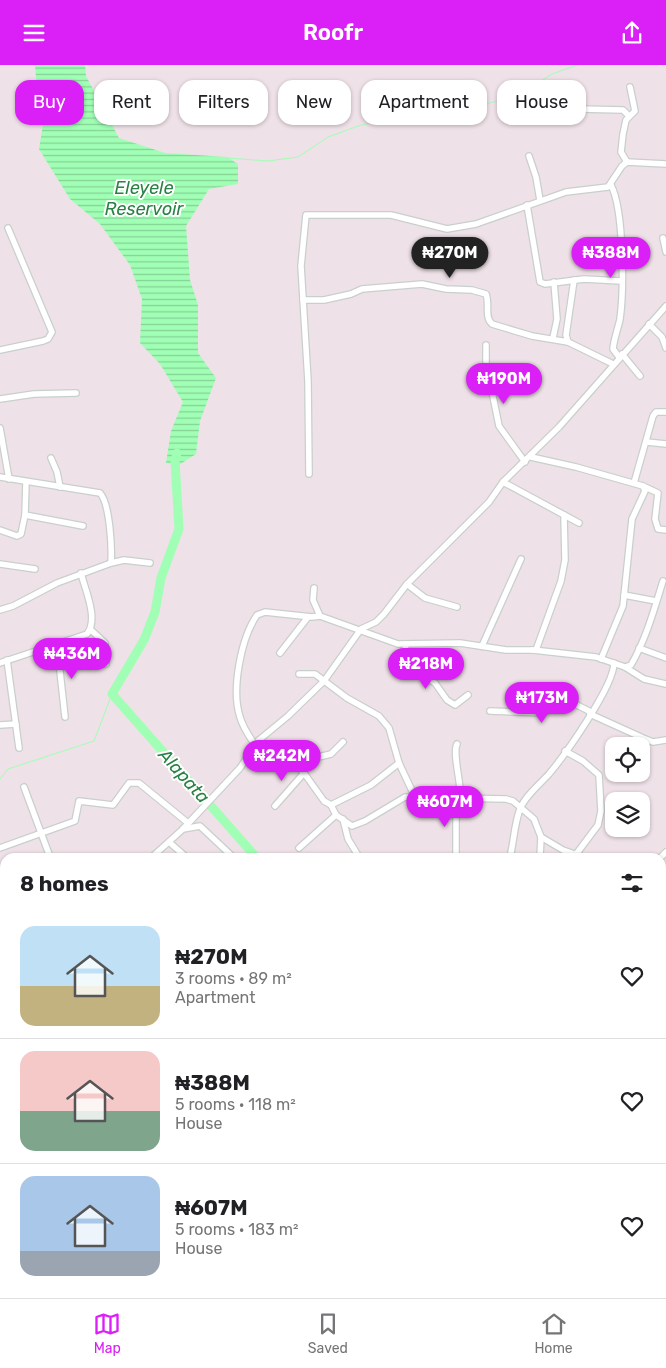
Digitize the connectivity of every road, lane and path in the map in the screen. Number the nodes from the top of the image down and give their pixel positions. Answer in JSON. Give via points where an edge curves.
{"nodes":[{"id":1,"x":630,"y":87,"type":"dead end"},
{"id":2,"x":586,"y":109,"type":"edge"},
{"id":3,"x":628,"y":115,"type":"junction"},
{"id":4,"x":529,"y":156,"type":"dead end"},
{"id":5,"x":627,"y":162,"type":"junction"},
{"id":6,"x":666,"y":164,"type":"edge"},
{"id":7,"x":610,"y":185,"type":"junction"},
{"id":8,"x":540,"y":200,"type":"junction"},
{"id":9,"x":527,"y":205,"type":"junction"},
{"id":10,"x":8,"y":228,"type":"dead end"},
{"id":11,"x":663,"y":238,"type":"dead end"},
{"id":12,"x":666,"y":252,"type":"edge"},
{"id":13,"x":574,"y":280,"type":"junction"},
{"id":14,"x":621,"y":281,"type":"junction"},
{"id":15,"x":554,"y":282,"type":"junction"},
{"id":16,"x":304,"y":300,"type":"junction"},
{"id":17,"x":666,"y":306,"type":"edge"},
{"id":18,"x":649,"y":324,"type":"junction"},
{"id":19,"x":553,"y":338,"type":"junction"},
{"id":20,"x":568,"y":342,"type":"junction"},
{"id":21,"x":486,"y":345,"type":"dead end"},
{"id":22,"x":666,"y":347,"type":"edge"},
{"id":23,"x":0,"y":349,"type":"edge"},
{"id":24,"x":620,"y":355,"type":"junction"},
{"id":25,"x":613,"y":363,"type":"junction"},
{"id":26,"x":640,"y":376,"type":"dead end"},
{"id":27,"x":76,"y":393,"type":"dead end"},
{"id":28,"x":0,"y":399,"type":"edge"},
{"id":29,"x":666,"y":413,"type":"edge"},
{"id":30,"x":0,"y":428,"type":"edge"},
{"id":31,"x":647,"y":442,"type":"junction"},
{"id":32,"x":666,"y":444,"type":"edge"},
{"id":33,"x":51,"y":458,"type":"dead end"},
{"id":34,"x":528,"y":460,"type":"junction"},
{"id":35,"x":309,"y":474,"type":"dead end"},
{"id":36,"x":0,"y":477,"type":"edge"},
{"id":37,"x":9,"y":479,"type":"junction"},
{"id":38,"x":503,"y":481,"type":"junction"},
{"id":39,"x":26,"y":482,"type":"junction"},
{"id":40,"x":634,"y":483,"type":"junction"},
{"id":41,"x":643,"y":486,"type":"junction"},
{"id":42,"x":60,"y":487,"type":"junction"},
{"id":43,"x":26,"y":515,"type":"junction"},
{"id":44,"x":564,"y":515,"type":"junction"},
{"id":45,"x":579,"y":523,"type":"dead end"},
{"id":46,"x":83,"y":526,"type":"dead end"},
{"id":47,"x":0,"y":530,"type":"edge"},
{"id":48,"x":666,"y":531,"type":"edge"},
{"id":49,"x":521,"y":559,"type":"dead end"},
{"id":50,"x":110,"y":563,"type":"junction"},
{"id":51,"x":150,"y":563,"type":"dead end"},
{"id":52,"x":0,"y":564,"type":"edge"},
{"id":53,"x":34,"y":569,"type":"dead end"},
{"id":54,"x":81,"y":573,"type":"junction"},
{"id":55,"x":663,"y":581,"type":"dead end"},
{"id":56,"x":408,"y":584,"type":"junction"},
{"id":57,"x":314,"y":588,"type":"dead end"},
{"id":58,"x":624,"y":595,"type":"junction"},
{"id":59,"x":656,"y":601,"type":"junction"},
{"id":60,"x":457,"y":607,"type":"dead end"},
{"id":61,"x":0,"y":610,"type":"edge"},
{"id":62,"x":320,"y":616,"type":"junction"},
{"id":63,"x":308,"y":617,"type":"junction"},
{"id":64,"x":361,"y":629,"type":"junction"},
{"id":65,"x":91,"y":630,"type":"junction"},
{"id":66,"x":406,"y":643,"type":"junction"},
{"id":67,"x":57,"y":644,"type":"junction"},
{"id":68,"x":482,"y":646,"type":"junction"},
{"id":69,"x":639,"y":648,"type":"junction"},
{"id":70,"x":526,"y":649,"type":"junction"},
{"id":71,"x":280,"y":653,"type":"dead end"},
{"id":72,"x":666,"y":658,"type":"edge"},
{"id":73,"x":601,"y":659,"type":"junction"},
{"id":74,"x":7,"y":660,"type":"junction"},
{"id":75,"x":0,"y":663,"type":"edge"},
{"id":76,"x":614,"y":663,"type":"junction"},
{"id":77,"x":106,"y":664,"type":"dead end"},
{"id":78,"x":625,"y":667,"type":"junction"},
{"id":79,"x":299,"y":674,"type":"dead end"},
{"id":80,"x":324,"y":681,"type":"junction"},
{"id":81,"x":666,"y":684,"type":"edge"},
{"id":82,"x":468,"y":695,"type":"dead end"},
{"id":83,"x":490,"y":711,"type":"dead end"},
{"id":84,"x":590,"y":713,"type":"junction"},
{"id":85,"x":65,"y":717,"type":"dead end"},
{"id":86,"x":16,"y":724,"type":"junction"},
{"id":87,"x":0,"y":725,"type":"edge"},
{"id":88,"x":666,"y":739,"type":"edge"},
{"id":89,"x":259,"y":741,"type":"junction"},
{"id":90,"x":658,"y":741,"type":"junction"},
{"id":91,"x":343,"y":742,"type":"dead end"},
{"id":92,"x":457,"y":744,"type":"dead end"},
{"id":93,"x":666,"y":746,"type":"edge"},
{"id":94,"x":19,"y":748,"type":"dead end"},
{"id":95,"x":565,"y":751,"type":"junction"},
{"id":96,"x":294,"y":763,"type":"junction"},
{"id":97,"x":398,"y":763,"type":"junction"},
{"id":98,"x":304,"y":773,"type":"junction"},
{"id":99,"x":24,"y":787,"type":"dead end"},
{"id":100,"x":414,"y":795,"type":"junction"},
{"id":101,"x":458,"y":798,"type":"junction"},
{"id":102,"x":331,"y":805,"type":"junction"},
{"id":103,"x":275,"y":806,"type":"dead end"},
{"id":104,"x":521,"y":806,"type":"junction"},
{"id":105,"x":336,"y":815,"type":"junction"},
{"id":106,"x":343,"y":819,"type":"junction"},
{"id":107,"x":188,"y":823,"type":"junction"},
{"id":108,"x":183,"y":829,"type":"junction"},
{"id":109,"x":42,"y":833,"type":"junction"},
{"id":110,"x":541,"y":837,"type":"junction"},
{"id":111,"x":170,"y":842,"type":"junction"},
{"id":112,"x":0,"y":848,"type":"edge"},
{"id":113,"x":299,"y":848,"type":"dead end"},
{"id":114,"x":49,"y":853,"type":"edge"},
{"id":115,"x":157,"y":853,"type":"edge"},
{"id":116,"x":182,"y":853,"type":"edge"},
{"id":117,"x":229,"y":853,"type":"edge"},
{"id":118,"x":357,"y":853,"type":"edge"},
{"id":119,"x":456,"y":853,"type":"edge"},
{"id":120,"x":510,"y":853,"type":"edge"},
{"id":121,"x":540,"y":853,"type":"edge"},
{"id":122,"x":570,"y":853,"type":"edge"},
{"id":123,"x":577,"y":853,"type":"edge"}],
"edges":[{"from":1,"to":3,"type":"street","via":[[635,111]]},
{"from":2,"to":3,"type":"street","via":[[623,111]]},
{"from":3,"to":5,"type":"street","via":[[621,148]]},
{"from":4,"to":8,"type":"street"},
{"from":5,"to":6,"type":"street"},
{"from":5,"to":7,"type":"street"},
{"from":7,"to":8,"type":"street","via":[[574,190]]},
{"from":7,"to":14,"type":"street","via":[[616,198]]},
{"from":8,"to":9,"type":"street"},
{"from":9,"to":15,"type":"street","via":[[538,280]]},
{"from":9,"to":16,"type":"street","via":[[476,224],[447,229],[392,215],[306,215],[301,266]]},
{"from":10,"to":23,"type":"street","via":[[52,331],[43,341]]},
{"from":11,"to":12,"type":"street"},
{"from":13,"to":14,"type":"street"},
{"from":13,"to":15,"type":"street"},
{"from":13,"to":20,"type":"street","via":[[566,335]]},
{"from":14,"to":24,"type":"street","via":[[620,318],[613,349]]},
{"from":15,"to":19,"type":"street","via":[[557,319]]},
{"from":16,"to":19,"type":"street","via":[[331,299],[362,289],[422,284],[472,290],[486,294],[487,313],[492,324],[532,336]]},
{"from":16,"to":35,"type":"street"},
{"from":17,"to":18,"type":"street"},
{"from":18,"to":22,"type":"street","via":[[662,337]]},
{"from":18,"to":24,"type":"street"},
{"from":19,"to":20,"type":"street"},
{"from":20,"to":25,"type":"street"},
{"from":21,"to":34,"type":"street","via":[[498,426]]},
{"from":24,"to":25,"type":"street"},
{"from":24,"to":26,"type":"street"},
{"from":25,"to":34,"type":"street"},
{"from":27,"to":28,"type":"street"},
{"from":29,"to":31,"type":"street","via":[[653,416]]},
{"from":30,"to":37,"type":"street"},
{"from":31,"to":32,"type":"street"},
{"from":31,"to":40,"type":"street"},
{"from":33,"to":42,"type":"street","via":[[58,472]]},
{"from":34,"to":38,"type":"street"},
{"from":34,"to":40,"type":"street"},
{"from":36,"to":37,"type":"street"},
{"from":37,"to":39,"type":"street"},
{"from":38,"to":44,"type":"street"},
{"from":38,"to":56,"type":"street","via":[[488,502]]},
{"from":39,"to":42,"type":"street"},
{"from":39,"to":43,"type":"street"},
{"from":40,"to":41,"type":"street"},
{"from":41,"to":48,"type":"street","via":[[658,493],[656,524],[658,529]]},
{"from":41,"to":58,"type":"street","via":[[630,526]]},
{"from":42,"to":50,"type":"street","via":[[102,495],[111,542]]},
{"from":43,"to":46,"type":"street"},
{"from":43,"to":47,"type":"street","via":[[20,535]]},
{"from":44,"to":45,"type":"street"},
{"from":44,"to":70,"type":"street","via":[[565,560],[559,590],[536,649]]},
{"from":49,"to":68,"type":"street"},
{"from":50,"to":51,"type":"street","via":[[124,560]]},
{"from":50,"to":54,"type":"street"},
{"from":52,"to":53,"type":"street"},
{"from":54,"to":61,"type":"street","via":[[13,607]]},
{"from":54,"to":65,"type":"street","via":[[91,614]]},
{"from":55,"to":59,"type":"street"},
{"from":56,"to":60,"type":"street","via":[[425,598]]},
{"from":56,"to":64,"type":"street","via":[[376,622]]},
{"from":57,"to":62,"type":"street","via":[[313,600]]},
{"from":58,"to":59,"type":"street"},
{"from":58,"to":73,"type":"street","via":[[624,606]]},
{"from":59,"to":69,"type":"street"},
{"from":62,"to":63,"type":"street"},
{"from":62,"to":64,"type":"street"},
{"from":63,"to":71,"type":"street"},
{"from":63,"to":89,"type":"street","via":[[261,613],[246,637],[237,703],[248,735],[255,745]]},
{"from":64,"to":66,"type":"street","via":[[386,641]]},
{"from":64,"to":80,"type":"street"},
{"from":65,"to":67,"type":"street","via":[[81,637]]},
{"from":65,"to":77,"type":"street","via":[[105,643]]},
{"from":66,"to":68,"type":"street"},
{"from":66,"to":82,"type":"street","via":[[404,657],[407,666],[435,683],[447,700],[455,705]]},
{"from":67,"to":74,"type":"street"},
{"from":67,"to":85,"type":"street"},
{"from":68,"to":70,"type":"street"},
{"from":69,"to":72,"type":"street"},
{"from":69,"to":78,"type":"street","via":[[631,665]]},
{"from":70,"to":73,"type":"street"},
{"from":73,"to":76,"type":"street"},
{"from":74,"to":75,"type":"street"},
{"from":74,"to":86,"type":"street"},
{"from":76,"to":78,"type":"street"},
{"from":76,"to":84,"type":"street","via":[[614,671]]},
{"from":78,"to":81,"type":"street","via":[[644,679]]},
{"from":79,"to":80,"type":"street","via":[[315,674]]},
{"from":80,"to":89,"type":"street"},
{"from":80,"to":97,"type":"street","via":[[379,715],[389,728]]},
{"from":83,"to":84,"type":"street","via":[[543,713],[557,698],[568,700]]},
{"from":84,"to":90,"type":"street","via":[[643,738]]},
{"from":84,"to":95,"type":"street"},
{"from":86,"to":87,"type":"street"},
{"from":86,"to":94,"type":"street"},
{"from":88,"to":90,"type":"street"},
{"from":89,"to":96,"type":"street"},
{"from":89,"to":107,"type":"street","via":[[240,767]]},
{"from":90,"to":93,"type":"street"},
{"from":91,"to":96,"type":"street","via":[[330,754]]},
{"from":92,"to":101,"type":"street","via":[[454,751],[459,769]]},
{"from":95,"to":104,"type":"street"},
{"from":95,"to":123,"type":"street","via":[[599,775],[601,811],[598,825]]},
{"from":96,"to":98,"type":"street"},
{"from":97,"to":100,"type":"street"},
{"from":97,"to":102,"type":"street","via":[[371,785]]},
{"from":98,"to":102,"type":"street","via":[[324,801]]},
{"from":98,"to":103,"type":"street"},
{"from":99,"to":109,"type":"street"},
{"from":100,"to":101,"type":"street"},
{"from":100,"to":106,"type":"street","via":[[356,825],[352,826]]},
{"from":101,"to":104,"type":"street","via":[[506,799]]},
{"from":101,"to":119,"type":"street"},
{"from":102,"to":105,"type":"street"},
{"from":104,"to":110,"type":"street","via":[[534,819]]},
{"from":104,"to":120,"type":"street"},
{"from":105,"to":106,"type":"street"},
{"from":105,"to":113,"type":"street"},
{"from":106,"to":118,"type":"street","via":[[348,839]]},
{"from":107,"to":108,"type":"street"},
{"from":107,"to":109,"type":"street","via":[[139,783],[132,782],[113,805],[79,801],[74,821]]},
{"from":108,"to":111,"type":"street"},
{"from":108,"to":117,"type":"street","via":[[200,826]]},
{"from":109,"to":112,"type":"street"},
{"from":109,"to":114,"type":"street"},
{"from":110,"to":121,"type":"street"},
{"from":110,"to":122,"type":"street"},
{"from":111,"to":115,"type":"street"},
{"from":111,"to":116,"type":"street"}]}
